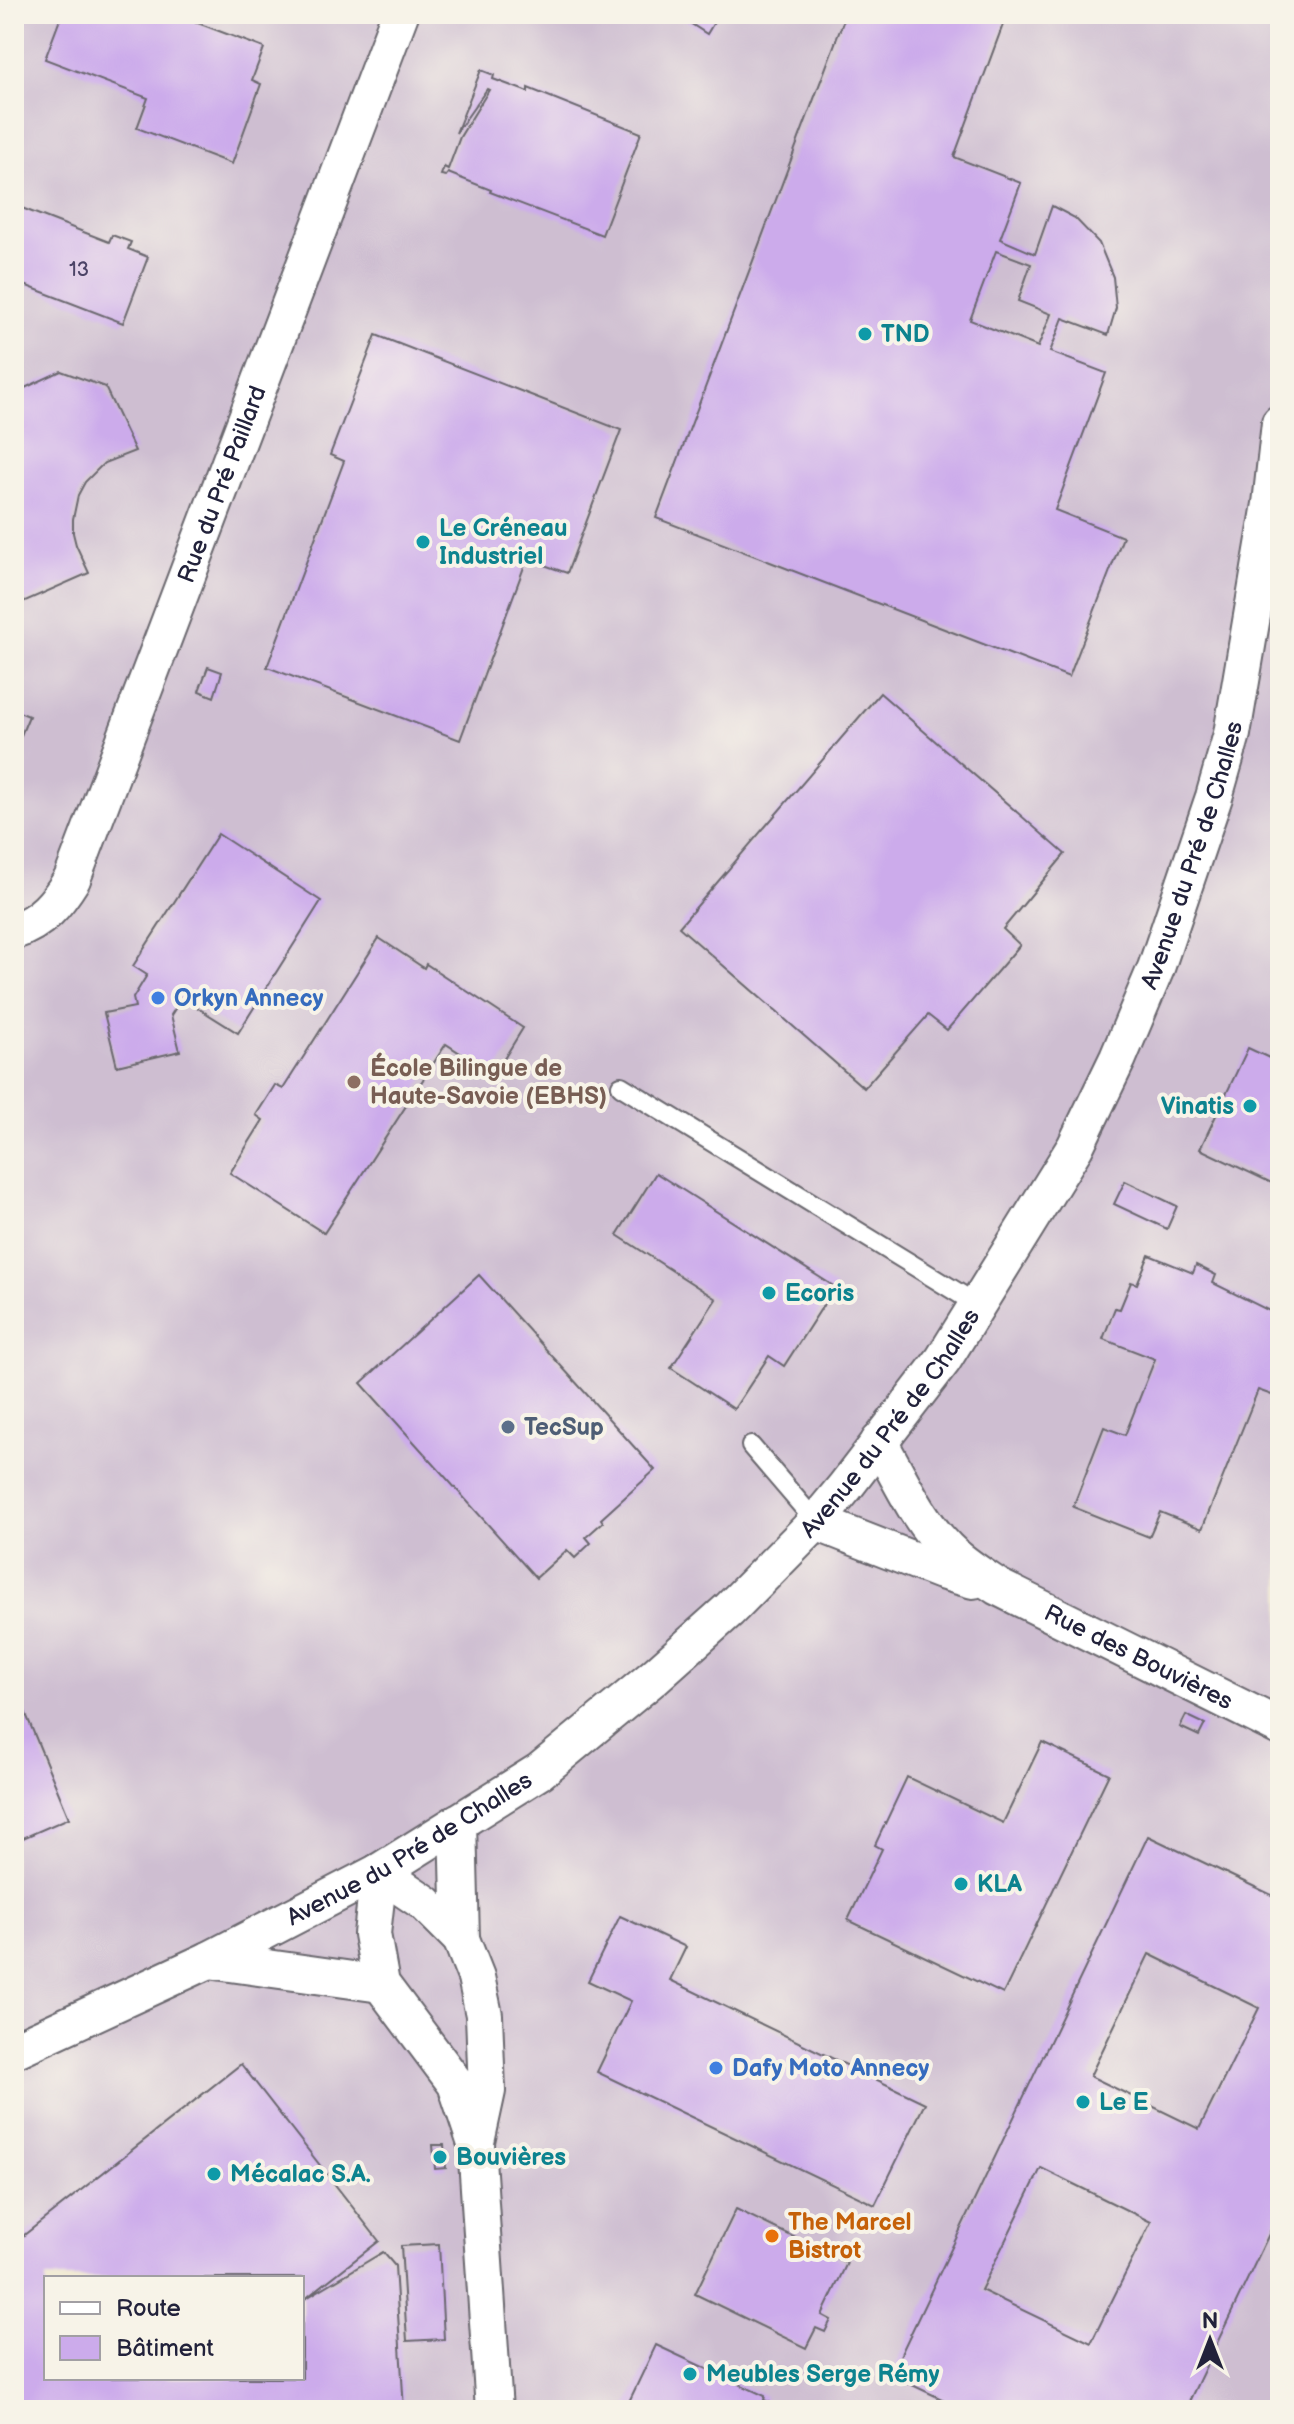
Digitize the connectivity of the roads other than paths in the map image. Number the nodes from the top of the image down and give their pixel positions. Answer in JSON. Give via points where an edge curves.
{"nodes":[{"id":1,"x":400,"y":14,"type":"edge"},
{"id":2,"x":1280,"y":423,"type":"edge"},
{"id":3,"x":1269,"y":586,"type":"edge"},
{"id":4,"x":14,"y":931,"type":"edge"},
{"id":5,"x":621,"y":1086,"type":"dead end"},
{"id":6,"x":978,"y":1305,"type":"junction"},
{"id":7,"x":879,"y":1442,"type":"junction"},
{"id":8,"x":751,"y":1446,"type":"dead end"},
{"id":9,"x":816,"y":1522,"type":"junction"},
{"id":10,"x":998,"y":1587,"type":"junction"},
{"id":11,"x":1280,"y":1727,"type":"edge"},
{"id":12,"x":458,"y":1822,"type":"junction"},
{"id":13,"x":379,"y":1872,"type":"junction"},
{"id":14,"x":461,"y":1939,"type":"junction"},
{"id":15,"x":209,"y":1960,"type":"junction"},
{"id":16,"x":381,"y":1984,"type":"junction"},
{"id":17,"x":14,"y":2050,"type":"edge"},
{"id":18,"x":476,"y":2144,"type":"junction"},
{"id":19,"x":494,"y":2410,"type":"edge"}],
"edges":[{"from":1,"to":4,"type":"street","name":"Rue du Pré Paillard","via":[[72,879],[42,917]]},
{"from":2,"to":3,"type":"street","name":"Avenue du Pré de Challes"},
{"from":3,"to":6,"type":"street","name":"Avenue du Pré de Challes","via":[[1214,797],[1156,968],[1075,1147]]},
{"from":5,"to":6,"type":"lane"},
{"from":6,"to":7,"type":"street","name":"Avenue du Pré de Challes"},
{"from":7,"to":9,"type":"street","name":"Avenue du Pré de Challes"},
{"from":7,"to":10,"type":"street","name":"Rue des Bouvières","via":[[932,1531],[967,1567]]},
{"from":8,"to":9,"type":"lane"},
{"from":9,"to":10,"type":"street","name":"Rue des Bouvières","via":[[941,1571]]},
{"from":9,"to":12,"type":"street","name":"Avenue du Pré de Challes","via":[[654,1677],[540,1771]]},
{"from":10,"to":11,"type":"street","name":"Rue des Bouvières"},
{"from":12,"to":13,"type":"street","name":"Avenue du Pré de Challes"},
{"from":12,"to":14,"type":"street"},
{"from":13,"to":14,"type":"street","via":[[425,1903]]},
{"from":13,"to":15,"type":"street","name":"Avenue du Pré de Challes"},
{"from":13,"to":16,"type":"street","via":[[372,1934]]},
{"from":14,"to":18,"type":"street","via":[[484,2015],[487,2091]]},
{"from":15,"to":16,"type":"street"},
{"from":15,"to":17,"type":"street","name":"Avenue du Pré de Challes"},
{"from":16,"to":18,"type":"street","via":[[456,2084]]},
{"from":18,"to":19,"type":"street"}]}
